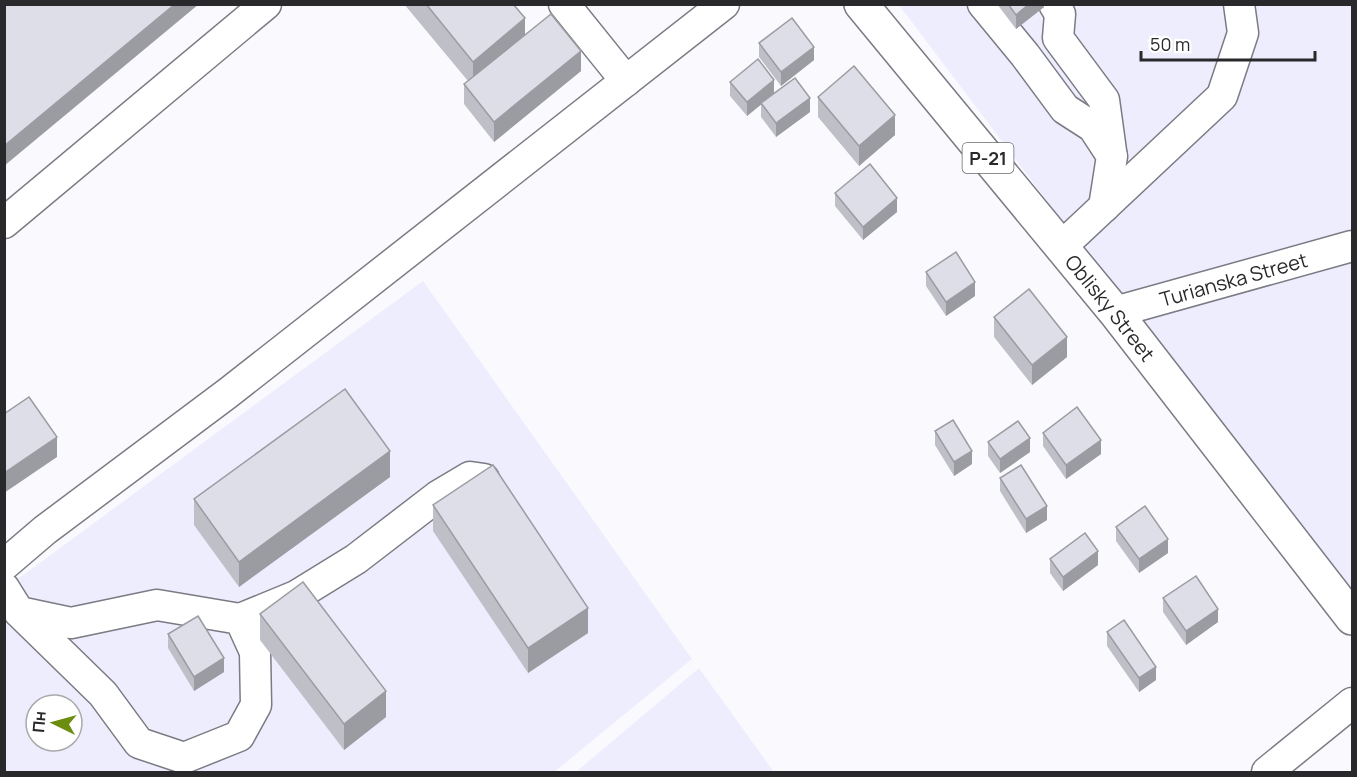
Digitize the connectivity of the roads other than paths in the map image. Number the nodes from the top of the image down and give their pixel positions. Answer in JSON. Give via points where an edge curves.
{"nodes":[{"id":1,"x":266,"y":4,"type":"edge"},
{"id":2,"x":564,"y":4,"type":"edge"},
{"id":3,"x":724,"y":4,"type":"edge"},
{"id":4,"x":861,"y":4,"type":"edge"},
{"id":5,"x":983,"y":4,"type":"edge"},
{"id":6,"x":1054,"y":4,"type":"edge"},
{"id":7,"x":1239,"y":4,"type":"edge"},
{"id":8,"x":626,"y":81,"type":"junction"},
{"id":9,"x":1112,"y":156,"type":"junction"},
{"id":10,"x":1104,"y":207,"type":"junction"},
{"id":11,"x":4,"y":224,"type":"edge"},
{"id":12,"x":1353,"y":246,"type":"edge"},
{"id":13,"x":1061,"y":247,"type":"junction"},
{"id":14,"x":1115,"y":312,"type":"junction"},
{"id":15,"x":484,"y":479,"type":"edge"},
{"id":16,"x":4,"y":566,"type":"edge"},
{"id":17,"x":12,"y":600,"type":"edge"},
{"id":18,"x":1353,"y":618,"type":"edge"},
{"id":19,"x":240,"y":619,"type":"junction"},
{"id":20,"x":1353,"y":703,"type":"edge"},
{"id":21,"x":1267,"y":772,"type":"edge"}],
"edges":[{"from":1,"to":11,"type":"street"},
{"from":2,"to":8,"type":"street"},
{"from":3,"to":8,"type":"street"},
{"from":4,"to":13,"type":"main road","name":"Oblisky Street","number":"Р-21"},
{"from":5,"to":9,"type":"street","via":[[1065,109],[1093,127]]},
{"from":6,"to":9,"type":"street","via":[[1060,14],[1058,38],[1104,100]]},
{"from":7,"to":10,"type":"street","via":[[1244,33],[1222,96]]},
{"from":8,"to":16,"type":"street","via":[[228,393],[45,530]]},
{"from":9,"to":10,"type":"street"},
{"from":10,"to":13,"type":"street"},
{"from":12,"to":14,"type":"street","name":"Turianska Street"},
{"from":13,"to":14,"type":"main road","name":"Oblisky Street","number":"Р-21"},
{"from":14,"to":18,"type":"main road","name":"Oblisky Street","number":"Р-21"},
{"from":15,"to":19,"type":"street","via":[[470,477],[438,496],[356,559],[296,596]]},
{"from":17,"to":19,"type":"street","via":[[71,623],[157,605]]},
{"from":17,"to":19,"type":"street","via":[[103,694],[139,743],[184,758],[239,736],[256,705],[255,652]]},
{"from":20,"to":21,"type":"street"}]}
